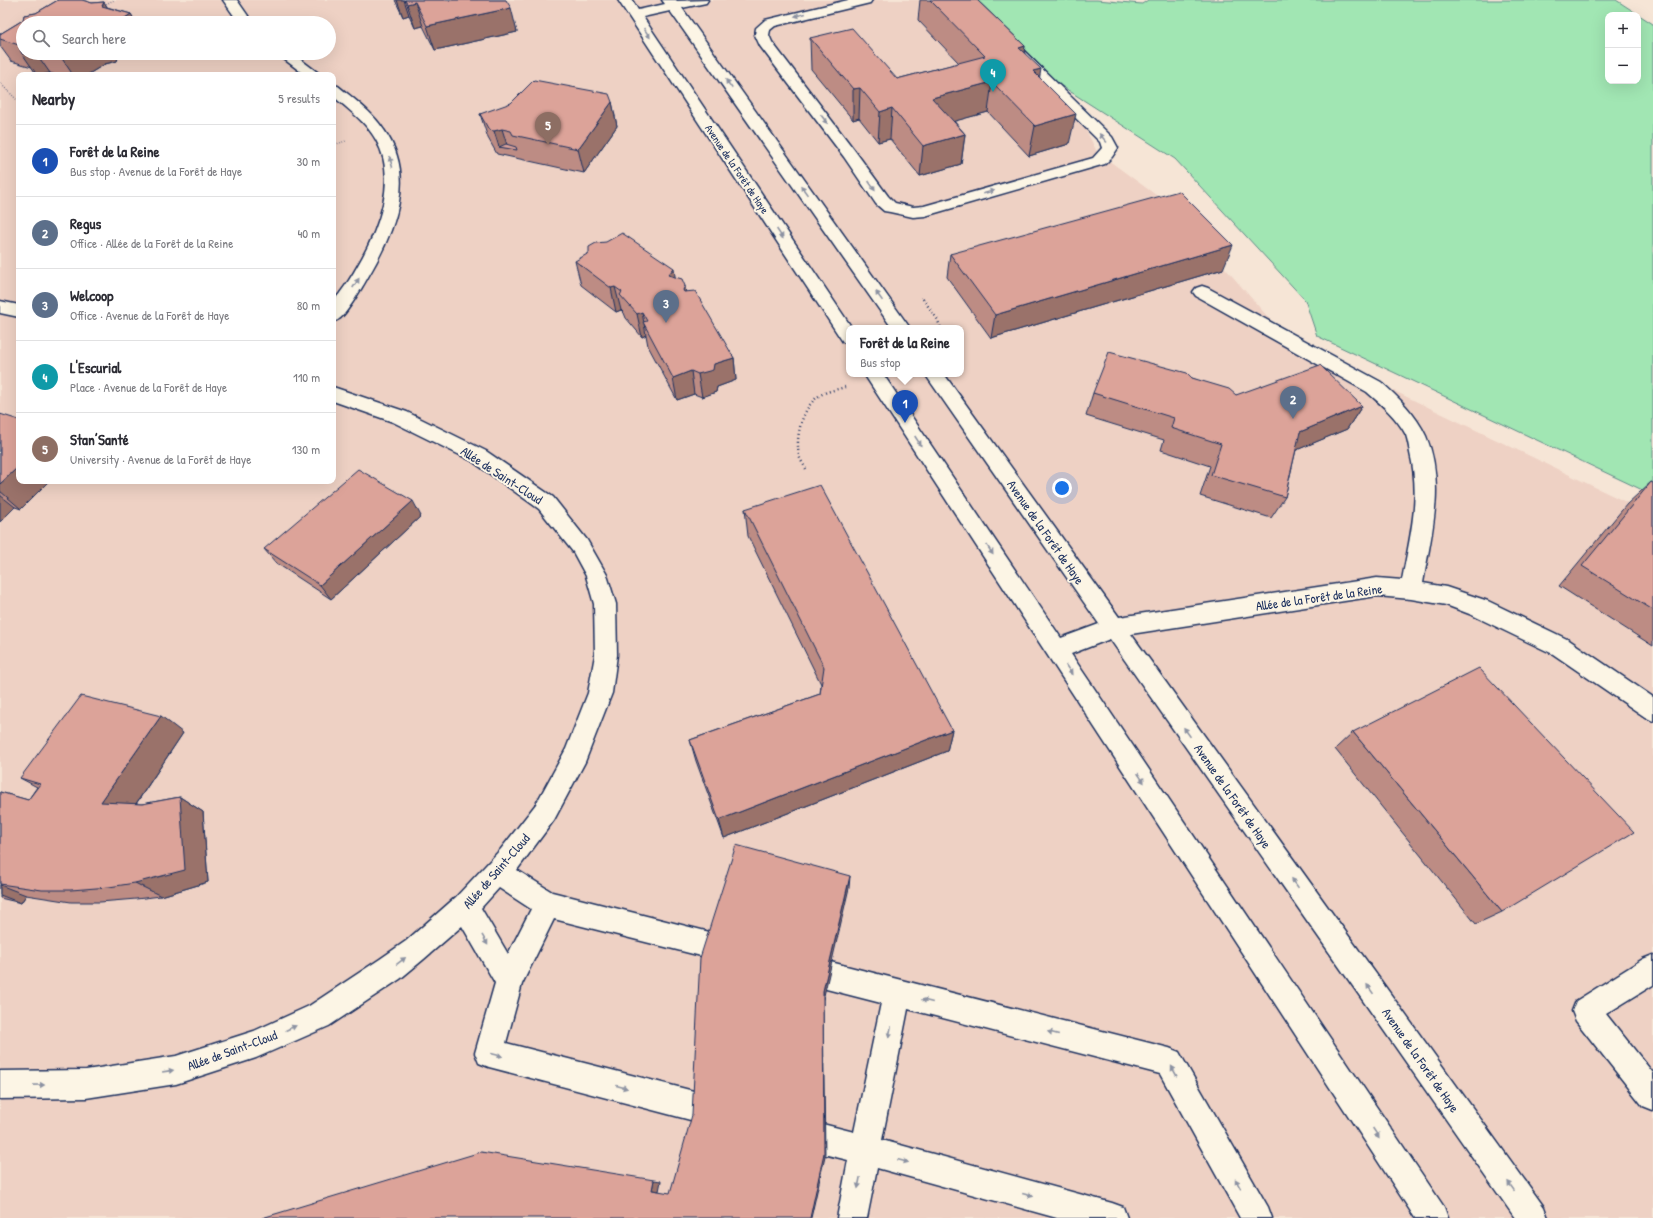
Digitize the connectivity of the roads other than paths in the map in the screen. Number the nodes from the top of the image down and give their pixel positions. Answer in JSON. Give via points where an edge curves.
{"nodes":[{"id":1,"x":230,"y":0,"type":"edge"},
{"id":2,"x":625,"y":0,"type":"edge"},
{"id":3,"x":701,"y":0,"type":"edge"},
{"id":4,"x":865,"y":0,"type":"edge"},
{"id":5,"x":847,"y":2,"type":"edge"},
{"id":6,"x":671,"y":3,"type":"edge"},
{"id":7,"x":635,"y":15,"type":"junction"},
{"id":8,"x":240,"y":16,"type":"edge"},
{"id":9,"x":1008,"y":43,"type":"edge"},
{"id":10,"x":293,"y":60,"type":"edge"},
{"id":11,"x":310,"y":72,"type":"edge"},
{"id":12,"x":336,"y":91,"type":"edge"},
{"id":13,"x":1202,"y":292,"type":"dead end"},
{"id":14,"x":0,"y":307,"type":"edge"},
{"id":15,"x":16,"y":311,"type":"edge"},
{"id":16,"x":336,"y":311,"type":"edge"},
{"id":17,"x":899,"y":325,"type":"edge"},
{"id":18,"x":846,"y":333,"type":"edge"},
{"id":19,"x":875,"y":377,"type":"edge"},
{"id":20,"x":936,"y":377,"type":"edge"},
{"id":21,"x":336,"y":395,"type":"edge"},
{"id":22,"x":1411,"y":590,"type":"junction"},
{"id":23,"x":1113,"y":628,"type":"junction"},
{"id":24,"x":1056,"y":650,"type":"junction"},
{"id":25,"x":1653,"y":710,"type":"edge"},
{"id":26,"x":497,"y":872,"type":"junction"},
{"id":27,"x":547,"y":904,"type":"junction"},
{"id":28,"x":465,"y":906,"type":"junction"},
{"id":29,"x":1653,"y":969,"type":"edge"},
{"id":30,"x":509,"y":981,"type":"junction"},
{"id":31,"x":897,"y":993,"type":"junction"},
{"id":32,"x":0,"y":1085,"type":"edge"},
{"id":33,"x":1653,"y":1096,"type":"edge"},
{"id":34,"x":742,"y":1118,"type":"edge"},
{"id":35,"x":773,"y":1126,"type":"edge"},
{"id":36,"x":866,"y":1150,"type":"junction"},
{"id":37,"x":852,"y":1218,"type":"edge"},
{"id":38,"x":1112,"y":1218,"type":"edge"},
{"id":39,"x":1257,"y":1218,"type":"edge"},
{"id":40,"x":1433,"y":1218,"type":"edge"},
{"id":41,"x":1533,"y":1218,"type":"edge"}],
"edges":[{"from":1,"to":8,"type":"street"},
{"from":2,"to":7,"type":"street","name":"Avenue de la Forêt de Haye"},
{"from":3,"to":6,"type":"street"},
{"from":4,"to":5,"type":"street"},
{"from":5,"to":9,"type":"street","one_way":true,"via":[[770,23],[763,28],[762,35],[765,43],[882,200],[890,207],[913,212],[925,211],[1099,161],[1107,154],[1110,148],[1107,140]]},
{"from":6,"to":7,"type":"street"},
{"from":17,"to":6,"type":"street","one_way":true},
{"from":7,"to":18,"type":"street","name":"Avenue de la Forêt de Haye","one_way":true},
{"from":10,"to":11,"type":"street"},
{"from":16,"to":12,"type":"street","one_way":true,"via":[[361,275],[377,245],[387,220],[394,182],[393,166],[377,131],[357,108]]},
{"from":13,"to":22,"type":"street","via":[[1374,387],[1405,418],[1416,436],[1425,472],[1426,500]]},
{"from":14,"to":15,"type":"street"},
{"from":19,"to":24,"type":"street","one_way":true},
{"from":20,"to":23,"type":"street","name":"Avenue de la Forêt de Haye"},
{"from":21,"to":26,"type":"street","name":"Allée de Saint-Cloud","via":[[400,417],[479,456],[546,503],[580,546],[596,575],[605,604],[606,655],[600,693],[576,754],[545,812]]},
{"from":22,"to":23,"type":"street","name":"Allée de la Forêt de la Reine","via":[[1377,587]]},
{"from":22,"to":25,"type":"street","name":"Allée de la Forêt de la Reine","via":[[1446,596],[1480,608],[1561,647]]},
{"from":23,"to":24,"type":"street","name":"Allée de la Forêt de la Reine"},
{"from":41,"to":23,"type":"street","name":"Avenue de la Forêt de Haye","one_way":true},
{"from":24,"to":40,"type":"street","one_way":true},
{"from":26,"to":27,"type":"street"},
{"from":26,"to":28,"type":"street","name":"Allée de Saint-Cloud"},
{"from":27,"to":30,"type":"street"},
{"from":27,"to":31,"type":"street"},
{"from":28,"to":30,"type":"street","one_way":true},
{"from":32,"to":28,"type":"street","name":"Allée de Saint-Cloud","one_way":true,"via":[[86,1084],[176,1070],[256,1044],[319,1016],[374,981],[415,950]]},
{"from":29,"to":33,"type":"street","via":[[1586,1011]]},
{"from":30,"to":34,"type":"street","one_way":true,"via":[[489,1053]]},
{"from":31,"to":36,"type":"street","one_way":true},
{"from":39,"to":31,"type":"street","one_way":true,"via":[[1169,1062]]},
{"from":35,"to":36,"type":"street"},
{"from":36,"to":37,"type":"street","one_way":true},
{"from":36,"to":38,"type":"street","one_way":true}]}
